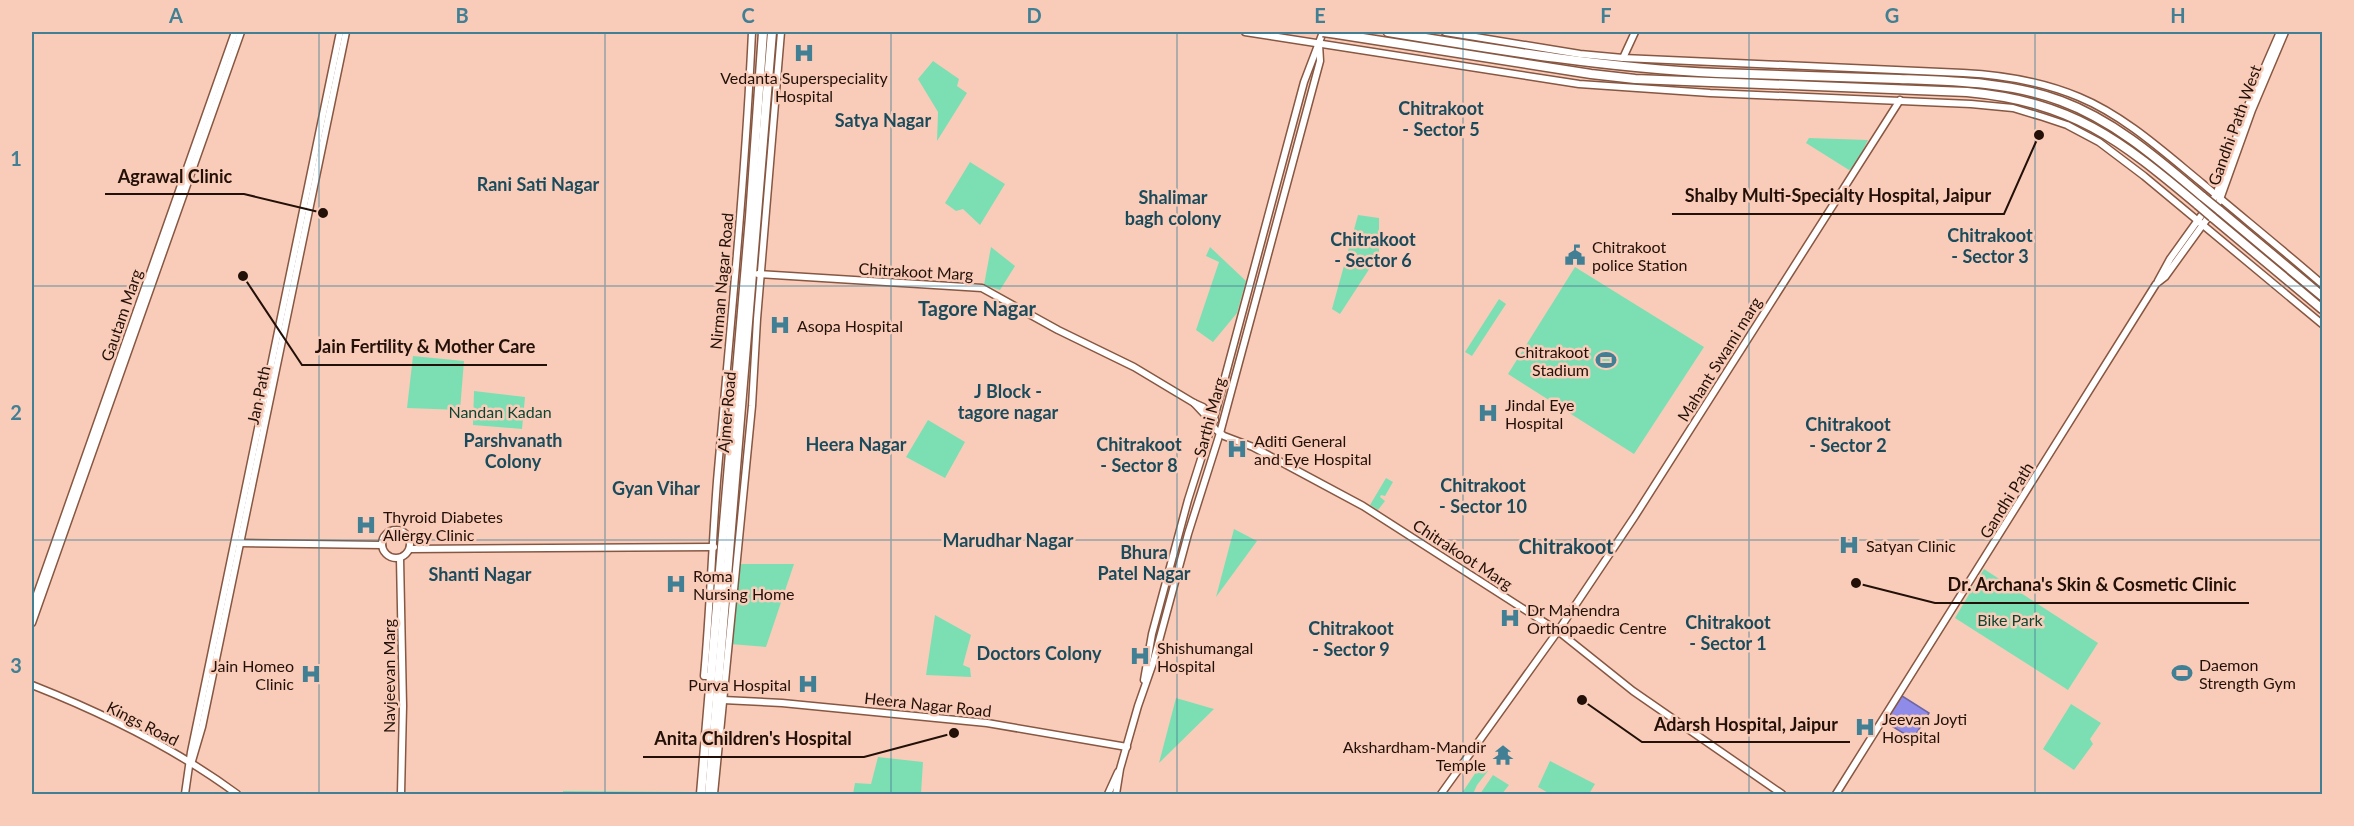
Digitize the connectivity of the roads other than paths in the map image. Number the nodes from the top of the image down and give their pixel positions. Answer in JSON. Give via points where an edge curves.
{"nodes":[{"id":1,"x":235,"y":32,"type":"edge"},
{"id":2,"x":241,"y":32,"type":"edge"},
{"id":3,"x":340,"y":32,"type":"edge"},
{"id":4,"x":346,"y":32,"type":"edge"},
{"id":5,"x":752,"y":32,"type":"edge"},
{"id":6,"x":764,"y":32,"type":"edge"},
{"id":7,"x":772,"y":32,"type":"edge"},
{"id":8,"x":782,"y":32,"type":"edge"},
{"id":9,"x":1245,"y":32,"type":"edge"},
{"id":10,"x":1323,"y":32,"type":"edge"},
{"id":11,"x":1388,"y":32,"type":"edge"},
{"id":12,"x":1444,"y":32,"type":"edge"},
{"id":13,"x":1635,"y":32,"type":"edge"},
{"id":14,"x":2280,"y":32,"type":"edge"},
{"id":15,"x":2285,"y":32,"type":"edge"},
{"id":16,"x":1319,"y":44,"type":"junction"},
{"id":17,"x":1623,"y":58,"type":"junction"},
{"id":18,"x":1900,"y":100,"type":"junction"},
{"id":19,"x":2219,"y":197,"type":"junction"},
{"id":20,"x":2201,"y":201,"type":"junction"},
{"id":21,"x":2216,"y":214,"type":"junction"},
{"id":22,"x":2201,"y":223,"type":"junction"},
{"id":23,"x":737,"y":240,"type":"junction"},
{"id":24,"x":748,"y":241,"type":"junction"},
{"id":25,"x":735,"y":270,"type":"junction"},
{"id":26,"x":752,"y":273,"type":"junction"},
{"id":27,"x":2322,"y":284,"type":"edge"},
{"id":28,"x":2322,"y":296,"type":"edge"},
{"id":29,"x":2322,"y":309,"type":"edge"},
{"id":30,"x":2322,"y":324,"type":"edge"},
{"id":31,"x":1213,"y":422,"type":"junction"},
{"id":32,"x":1221,"y":431,"type":"junction"},
{"id":33,"x":1188,"y":500,"type":"junction"},
{"id":34,"x":1197,"y":504,"type":"junction"},
{"id":35,"x":238,"y":543,"type":"junction"},
{"id":36,"x":382,"y":545,"type":"junction"},
{"id":37,"x":714,"y":547,"type":"junction"},
{"id":38,"x":410,"y":549,"type":"junction"},
{"id":39,"x":400,"y":558,"type":"junction"},
{"id":40,"x":32,"y":608,"type":"edge"},
{"id":41,"x":32,"y":623,"type":"edge"},
{"id":42,"x":1558,"y":631,"type":"junction"},
{"id":43,"x":1152,"y":634,"type":"junction"},
{"id":44,"x":1160,"y":636,"type":"junction"},
{"id":45,"x":708,"y":676,"type":"junction"},
{"id":46,"x":32,"y":685,"type":"edge"},
{"id":47,"x":1144,"y":689,"type":"junction"},
{"id":48,"x":717,"y":700,"type":"junction"},
{"id":49,"x":1127,"y":747,"type":"junction"},
{"id":50,"x":191,"y":763,"type":"junction"},
{"id":51,"x":1120,"y":769,"type":"junction"},
{"id":52,"x":185,"y":795,"type":"edge"},
{"id":53,"x":237,"y":795,"type":"edge"},
{"id":54,"x":401,"y":795,"type":"edge"},
{"id":55,"x":700,"y":795,"type":"edge"},
{"id":56,"x":709,"y":795,"type":"edge"},
{"id":57,"x":714,"y":795,"type":"edge"},
{"id":58,"x":1108,"y":795,"type":"edge"},
{"id":59,"x":1116,"y":795,"type":"edge"},
{"id":60,"x":1441,"y":795,"type":"edge"},
{"id":61,"x":1782,"y":795,"type":"edge"},
{"id":62,"x":1836,"y":795,"type":"edge"}],
"edges":[{"from":1,"to":40,"type":"street","name":"Gautam Marg"},
{"from":2,"to":41,"type":"street"},
{"from":3,"to":35,"type":"street","name":"Jan Path"},
{"from":4,"to":35,"type":"street","name":"Jan Path"},
{"from":5,"to":23,"type":"street","name":"Nirman Nagar Road"},
{"from":6,"to":24,"type":"highway","name":"Ajmer Road"},
{"from":7,"to":26,"type":"highway","name":"Ajmer Road"},
{"from":8,"to":26,"type":"street"},
{"from":9,"to":16,"type":"street"},
{"from":10,"to":16,"type":"street"},
{"from":10,"to":20,"type":"highway","bridge":true,"via":[[1591,75],[1967,92],[2012,98],[2091,125]]},
{"from":11,"to":20,"type":"highway","via":[[1633,68],[1949,81],[2006,87],[2059,100],[2097,118],[2136,142]]},
{"from":12,"to":17,"type":"street"},
{"from":13,"to":17,"type":"street"},
{"from":14,"to":19,"type":"street","via":[[2252,95]]},
{"from":15,"to":19,"type":"street","name":"Gandhi Path West"},
{"from":16,"to":18,"type":"street","via":[[1590,85]]},
{"from":16,"to":31,"type":"street","name":"Sarthi Marg","via":[[1304,82]]},
{"from":16,"to":32,"type":"street","name":"Sarthi Marg","via":[[1320,61]]},
{"from":17,"to":19,"type":"street","via":[[1989,74],[2025,81],[2081,98],[2108,112]]},
{"from":18,"to":22,"type":"street","via":[[2013,108],[2067,125],[2099,142]]},
{"from":18,"to":42,"type":"street","name":"Mahant Swami marg"},
{"from":19,"to":22,"type":"street","name":"Gandhi Path"},
{"from":19,"to":27,"type":"street"},
{"from":20,"to":21,"type":"highway","bridge":true},
{"from":21,"to":28,"type":"highway"},
{"from":21,"to":29,"type":"highway"},
{"from":22,"to":30,"type":"street"},
{"from":22,"to":62,"type":"street","name":"Gandhi Path","via":[[2170,259]]},
{"from":23,"to":24,"type":"street"},
{"from":23,"to":25,"type":"street","name":"Nirman Nagar Road"},
{"from":24,"to":26,"type":"highway","name":"Ajmer Road"},
{"from":25,"to":26,"type":"street","name":"Chitrakoot Marg"},
{"from":25,"to":37,"type":"street","name":"Nirman Nagar Road"},
{"from":26,"to":31,"type":"street","name":"Chitrakoot Marg","via":[[982,288],[1116,357],[1194,403]]},
{"from":26,"to":45,"type":"highway","name":"Ajmer Road"},
{"from":26,"to":48,"type":"highway","name":"Ajmer Road"},
{"from":31,"to":32,"type":"street","name":"Chitrakoot Marg"},
{"from":31,"to":33,"type":"street","name":"Sarthi Marg"},
{"from":32,"to":34,"type":"street","name":"Sarthi Marg"},
{"from":32,"to":42,"type":"street","name":"Chitrakoot Marg","via":[[1363,506]]},
{"from":33,"to":34,"type":"street"},
{"from":33,"to":43,"type":"street","name":"Sarthi Marg"},
{"from":34,"to":44,"type":"street","name":"Sarthi Marg"},
{"from":35,"to":36,"type":"street"},
{"from":35,"to":50,"type":"street","name":"Jan Path"},
{"from":36,"to":38,"type":"street","via":[[386,534],[400,530],[409,537]]},
{"from":36,"to":39,"type":"street","via":[[388,555]]},
{"from":37,"to":38,"type":"street"},
{"from":37,"to":45,"type":"street","name":"Nirman Nagar Road"},
{"from":38,"to":39,"type":"street"},
{"from":39,"to":54,"type":"street","name":"Navjeevan Marg"},
{"from":42,"to":60,"type":"street"},
{"from":42,"to":61,"type":"street","name":"Chitrakoot Marg","via":[[1633,691]]},
{"from":43,"to":44,"type":"street"},
{"from":43,"to":47,"type":"street","name":"Sarthi Marg"},
{"from":44,"to":47,"type":"street","name":"Sarthi Marg"},
{"from":45,"to":48,"type":"highway","name":"Ajmer Road"},
{"from":46,"to":50,"type":"street","name":"Kings Road","via":[[107,718]]},
{"from":47,"to":49,"type":"street","name":"Sarthi Marg"},
{"from":48,"to":49,"type":"street","name":"Heera Nagar Road","via":[[987,723]]},
{"from":48,"to":55,"type":"highway","name":"Ajmer Road"},
{"from":48,"to":56,"type":"highway","name":"Ajmer Road"},
{"from":48,"to":57,"type":"street"},
{"from":49,"to":51,"type":"street","name":"Sarthi Marg"},
{"from":50,"to":52,"type":"street","name":"Jan Path"},
{"from":50,"to":53,"type":"street","name":"Kings Road"},
{"from":51,"to":58,"type":"street"},
{"from":51,"to":59,"type":"street","name":"Sarthi Marg"}]}
